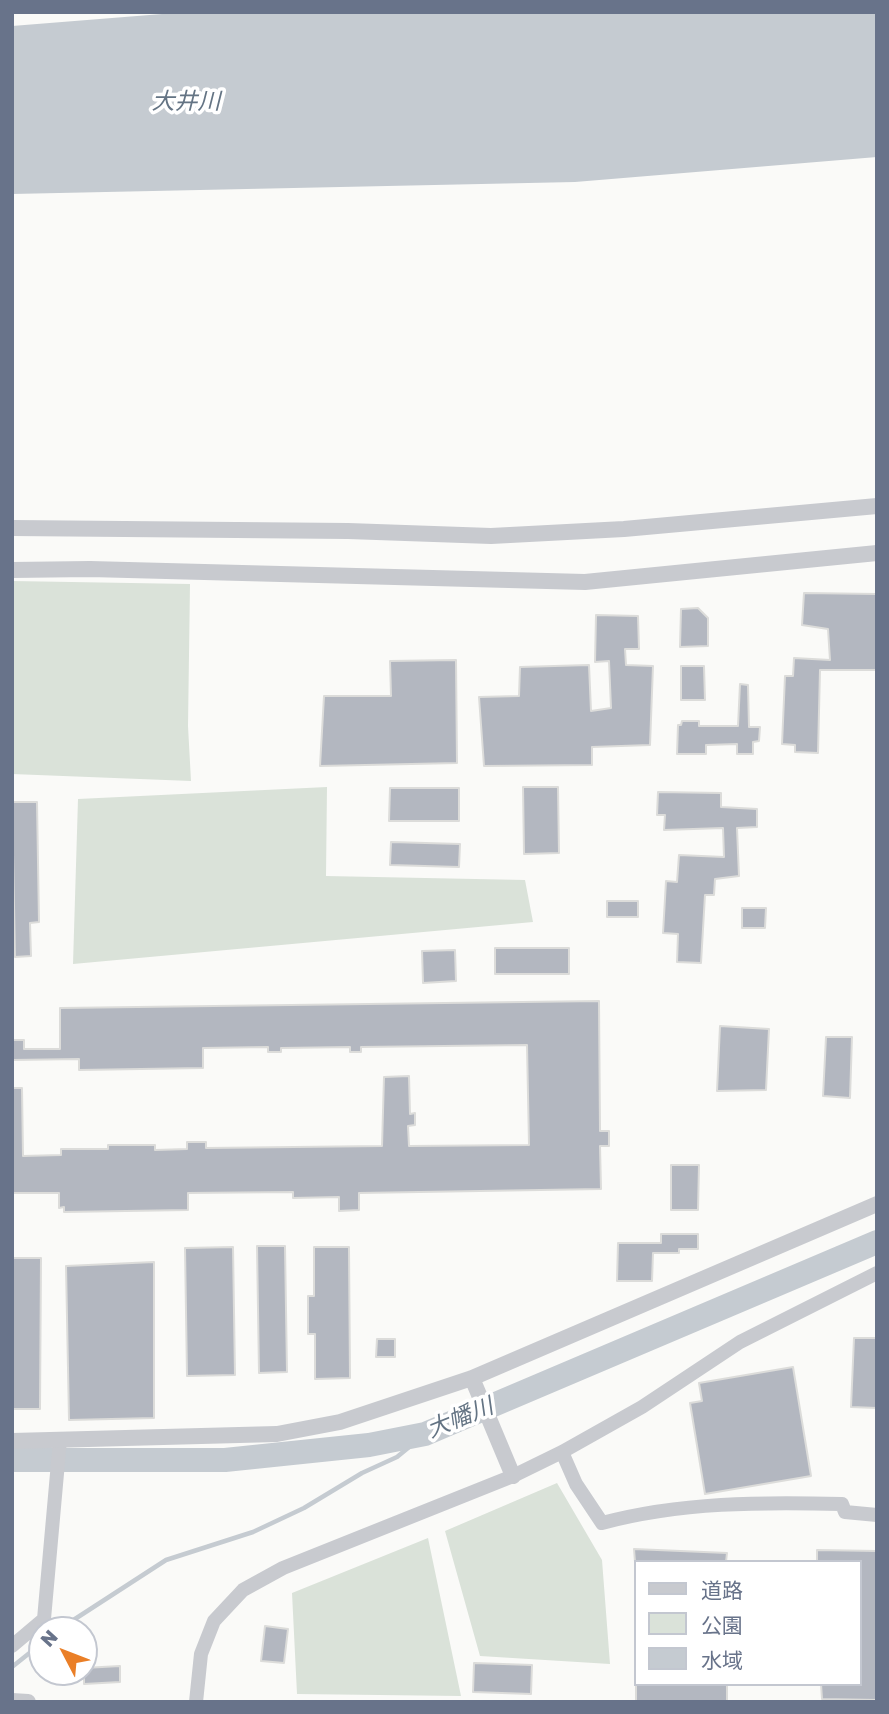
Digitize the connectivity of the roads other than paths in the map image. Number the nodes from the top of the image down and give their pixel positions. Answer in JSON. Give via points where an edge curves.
{"nodes":[{"id":1,"x":877,"y":506,"type":"edge"},
{"id":2,"x":12,"y":528,"type":"edge"},
{"id":3,"x":877,"y":553,"type":"edge"},
{"id":4,"x":12,"y":570,"type":"edge"},
{"id":5,"x":877,"y":1205,"type":"edge"},
{"id":6,"x":877,"y":1273,"type":"edge"},
{"id":7,"x":472,"y":1378,"type":"junction"},
{"id":8,"x":60,"y":1440,"type":"junction"},
{"id":9,"x":12,"y":1441,"type":"edge"},
{"id":10,"x":562,"y":1452,"type":"junction"},
{"id":11,"x":513,"y":1476,"type":"junction"},
{"id":12,"x":877,"y":1515,"type":"edge"},
{"id":13,"x":12,"y":1646,"type":"edge"},
{"id":14,"x":12,"y":1701,"type":"edge"},
{"id":15,"x":28,"y":1702,"type":"edge"},
{"id":16,"x":196,"y":1702,"type":"edge"}],
"edges":[{"from":1,"to":2,"type":"street","via":[[624,530],[491,536]]},
{"from":3,"to":4,"type":"street","via":[[575,582]]},
{"from":5,"to":7,"type":"street"},
{"from":6,"to":10,"type":"street","via":[[740,1342],[642,1407]]},
{"from":7,"to":8,"type":"street","via":[[340,1422],[277,1434]]},
{"from":7,"to":11,"type":"street"},
{"from":8,"to":9,"type":"street"},
{"from":8,"to":13,"type":"street","via":[[44,1619]]},
{"from":10,"to":11,"type":"street"},
{"from":10,"to":12,"type":"street","via":[[576,1484],[602,1523],[648,1511],[747,1503],[842,1504],[845,1512]]},
{"from":11,"to":16,"type":"street","via":[[284,1568],[243,1590],[214,1621],[201,1654]]},
{"from":14,"to":15,"type":"street"}]}
